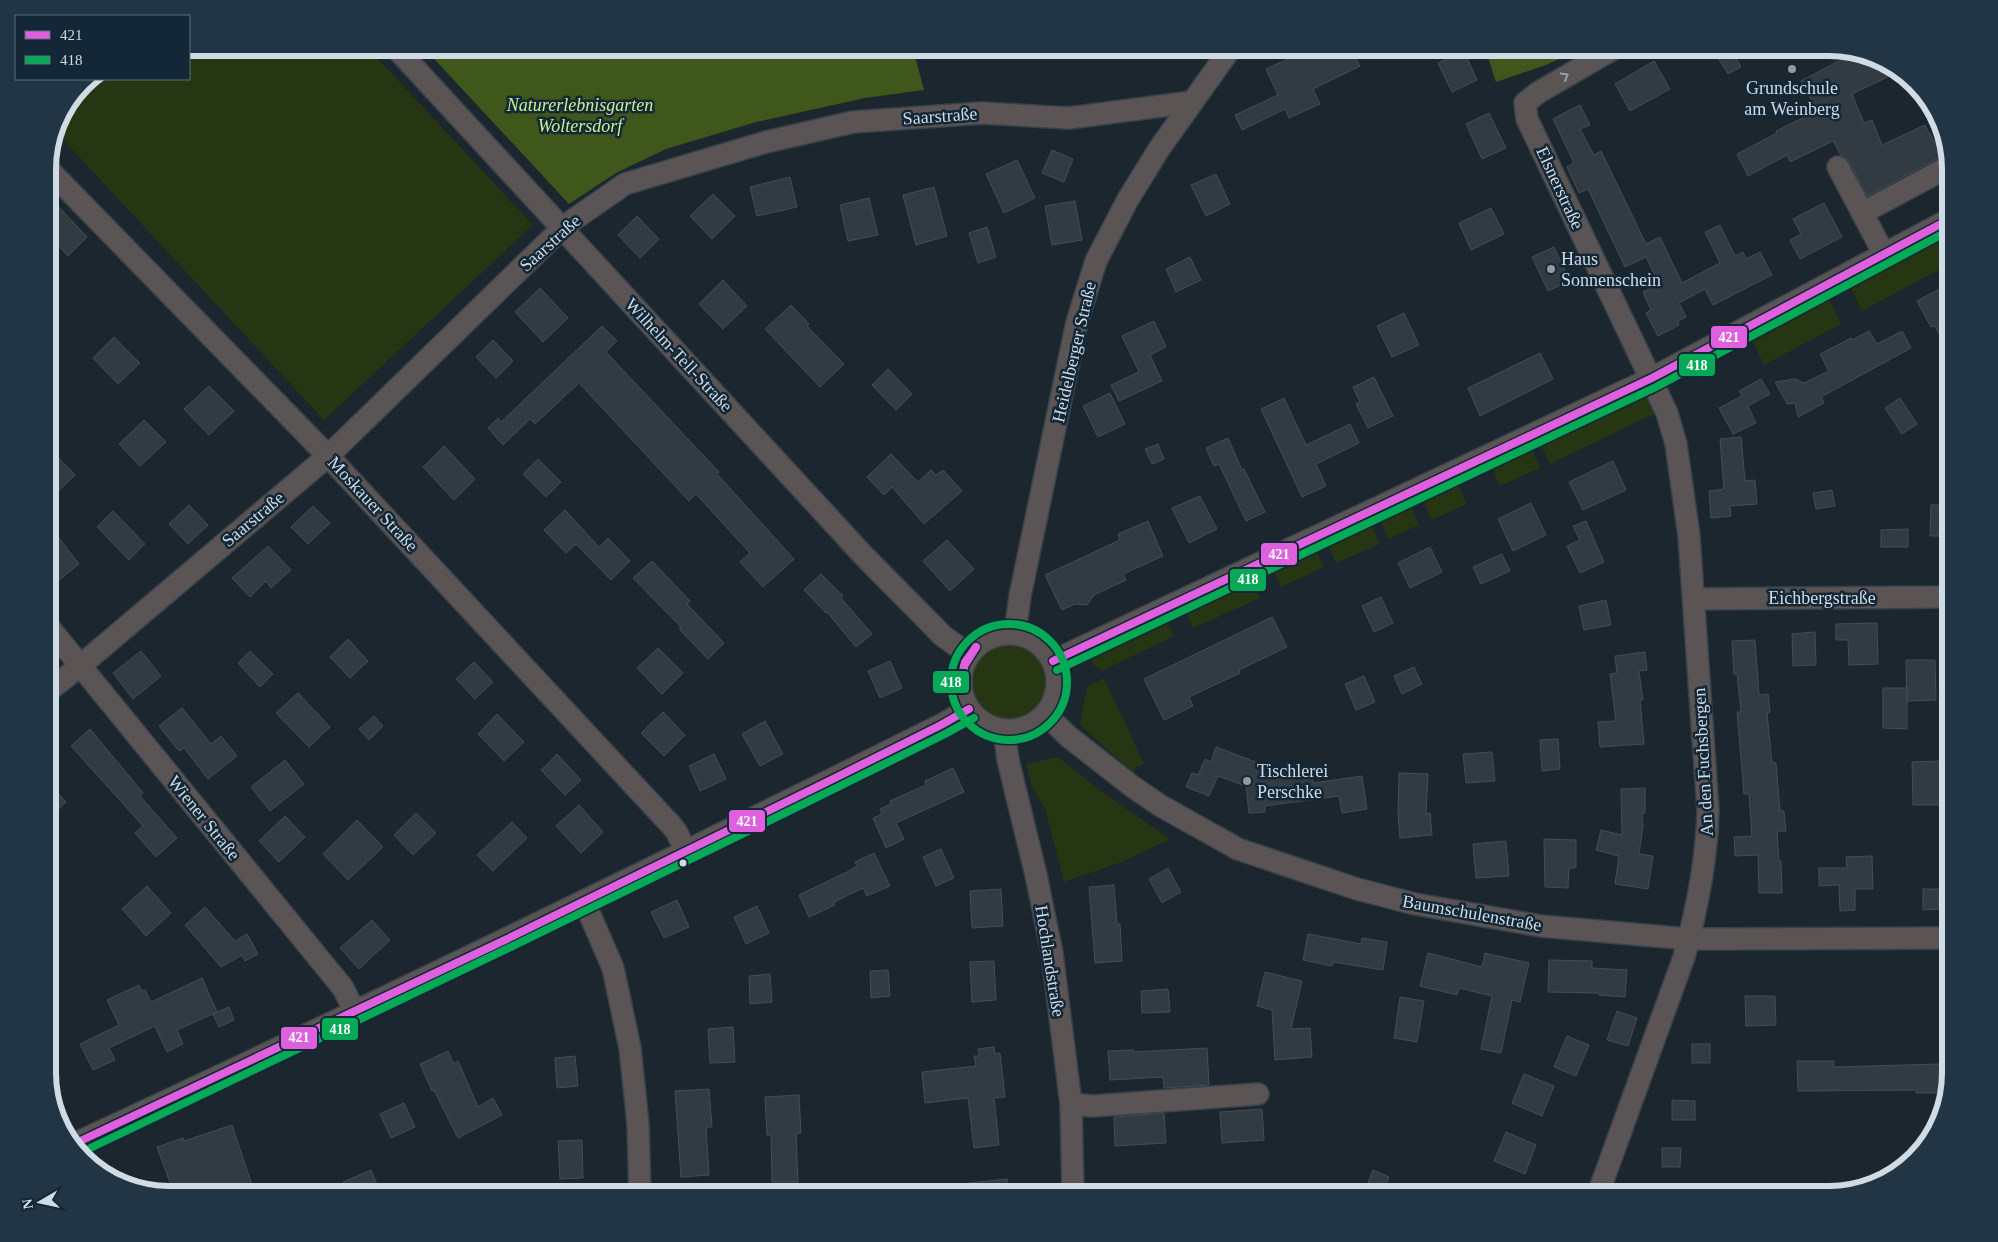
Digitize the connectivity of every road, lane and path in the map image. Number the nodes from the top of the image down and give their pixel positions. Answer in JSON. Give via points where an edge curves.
{"nodes":[{"id":1,"x":403,"y":56,"type":"edge"},
{"id":2,"x":1225,"y":56,"type":"edge"},
{"id":3,"x":1601,"y":56,"type":"edge"},
{"id":4,"x":1192,"y":102,"type":"junction"},
{"id":5,"x":1838,"y":167,"type":"dead end"},
{"id":6,"x":1942,"y":170,"type":"edge"},
{"id":7,"x":56,"y":177,"type":"edge"},
{"id":8,"x":1862,"y":213,"type":"junction"},
{"id":9,"x":1942,"y":223,"type":"edge"},
{"id":10,"x":563,"y":229,"type":"junction"},
{"id":11,"x":1884,"y":254,"type":"junction"},
{"id":12,"x":1652,"y":378,"type":"junction"},
{"id":13,"x":328,"y":456,"type":"junction"},
{"id":14,"x":1942,"y":597,"type":"edge"},
{"id":15,"x":1694,"y":599,"type":"junction"},
{"id":16,"x":1015,"y":633,"type":"junction"},
{"id":17,"x":56,"y":636,"type":"edge"},
{"id":18,"x":968,"y":654,"type":"junction"},
{"id":19,"x":1053,"y":662,"type":"junction"},
{"id":20,"x":80,"y":666,"type":"junction"},
{"id":21,"x":56,"y":685,"type":"edge"},
{"id":22,"x":968,"y":709,"type":"junction"},
{"id":23,"x":1045,"y":714,"type":"junction"},
{"id":24,"x":1004,"y":730,"type":"junction"},
{"id":25,"x":686,"y":850,"type":"junction"},
{"id":26,"x":584,"y":900,"type":"junction"},
{"id":27,"x":1942,"y":938,"type":"edge"},
{"id":28,"x":1689,"y":939,"type":"junction"},
{"id":29,"x":355,"y":1012,"type":"junction"},
{"id":30,"x":1258,"y":1094,"type":"dead end"},
{"id":31,"x":1070,"y":1104,"type":"junction"},
{"id":32,"x":79,"y":1141,"type":"edge"},
{"id":33,"x":640,"y":1186,"type":"edge"},
{"id":34,"x":1073,"y":1186,"type":"edge"},
{"id":35,"x":1601,"y":1186,"type":"edge"}],
"edges":[{"from":1,"to":10,"type":"street","name":"Wilhelm-Tell-Straße"},
{"from":2,"to":4,"type":"street","name":"Heidelberger Straße"},
{"from":12,"to":3,"type":"street","name":"Elsnerstraße","one_way":true,"via":[[1527,119],[1525,103]]},
{"from":4,"to":10,"type":"street","name":"Saarstraße","via":[[1069,118],[982,113],[853,122],[766,142],[625,184]]},
{"from":4,"to":16,"type":"street","name":"Heidelberger Straße","via":[[1131,194],[1096,261],[1077,322]]},
{"from":5,"to":8,"type":"street"},
{"from":6,"to":8,"type":"street"},
{"from":7,"to":13,"type":"street","name":"Moskauer Straße"},
{"from":8,"to":11,"type":"street"},
{"from":9,"to":11,"type":"street"},
{"from":10,"to":13,"type":"street","name":"Saarstraße"},
{"from":10,"to":18,"type":"street","name":"Wilhelm-Tell-Straße","via":[[864,556],[943,636]]},
{"from":11,"to":12,"type":"street"},
{"from":12,"to":15,"type":"street","name":"An den Fuchsbergen","via":[[1668,413],[1676,444]]},
{"from":12,"to":19,"type":"street"},
{"from":13,"to":20,"type":"street","name":"Saarstraße"},
{"from":13,"to":25,"type":"street","name":"Moskauer Straße","via":[[676,831]]},
{"from":14,"to":15,"type":"street","name":"Eichbergstraße"},
{"from":15,"to":28,"type":"street","name":"An den Fuchsbergen","via":[[1708,810],[1707,847]]},
{"from":16,"to":18,"type":"street","via":[[989,637]]},
{"from":16,"to":19,"type":"street","via":[[1038,642]]},
{"from":17,"to":20,"type":"street","name":"Wiener Straße"},
{"from":18,"to":22,"type":"street","via":[[960,682]]},
{"from":19,"to":23,"type":"street","via":[[1057,689]]},
{"from":20,"to":21,"type":"street","name":"Saarstraße"},
{"from":20,"to":29,"type":"street","name":"Wiener Straße","via":[[343,988]]},
{"from":22,"to":24,"type":"street","via":[[990,727]]},
{"from":22,"to":25,"type":"street"},
{"from":23,"to":24,"type":"street","via":[[1033,724]]},
{"from":23,"to":28,"type":"street","name":"Baumschulenstraße","via":[[1161,806],[1238,849],[1288,867],[1367,892],[1460,913],[1541,926]]},
{"from":24,"to":31,"type":"street","name":"Hochlandstraße","via":[[1052,953]]},
{"from":25,"to":26,"type":"street"},
{"from":26,"to":29,"type":"street"},
{"from":26,"to":33,"type":"street","via":[[613,968],[630,1048],[638,1124]]},
{"from":27,"to":28,"type":"street","name":"Baumschulenstraße"},
{"from":28,"to":35,"type":"street","name":"An den Fuchsbergen"},
{"from":29,"to":32,"type":"street"},
{"from":30,"to":31,"type":"street","via":[[1093,1106]]},
{"from":31,"to":34,"type":"street","name":"Hochlandstraße"}]}
